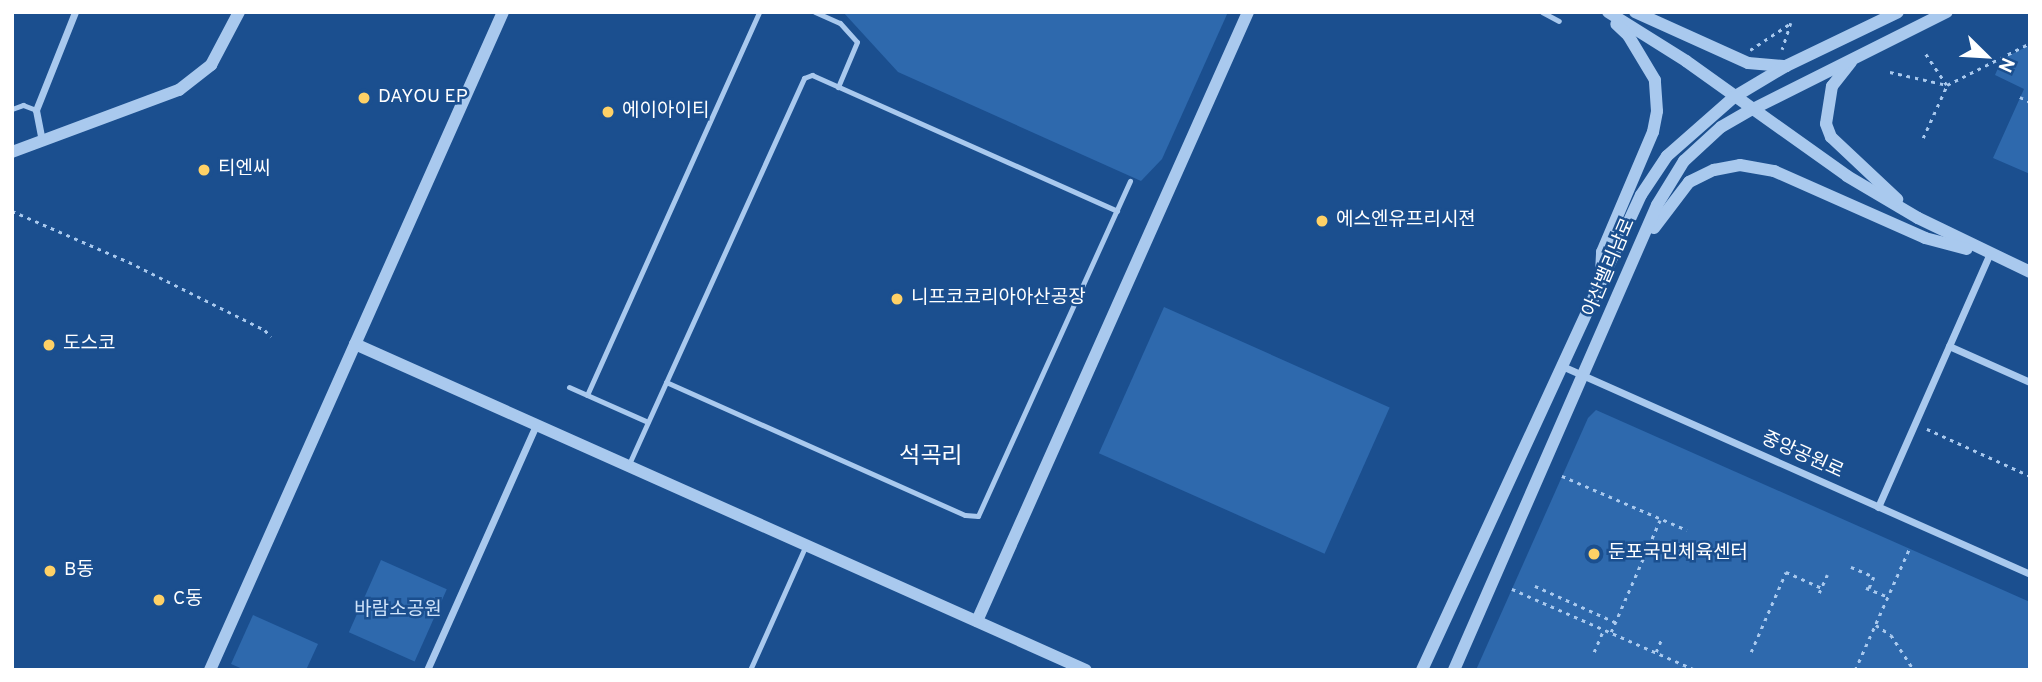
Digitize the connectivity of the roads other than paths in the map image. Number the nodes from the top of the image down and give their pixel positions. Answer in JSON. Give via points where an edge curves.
{"nodes":[{"id":1,"x":75,"y":12,"type":"edge"},
{"id":2,"x":239,"y":12,"type":"edge"},
{"id":3,"x":503,"y":12,"type":"edge"},
{"id":4,"x":759,"y":12,"type":"edge"},
{"id":5,"x":815,"y":12,"type":"edge"},
{"id":6,"x":1248,"y":12,"type":"edge"},
{"id":7,"x":1542,"y":12,"type":"edge"},
{"id":8,"x":1602,"y":12,"type":"edge"},
{"id":9,"x":1608,"y":12,"type":"edge"},
{"id":10,"x":1635,"y":12,"type":"edge"},
{"id":11,"x":1898,"y":12,"type":"edge"},
{"id":12,"x":1947,"y":12,"type":"edge"},
{"id":13,"x":1559,"y":21,"type":"dead end"},
{"id":14,"x":1856,"y":57,"type":"junction"},
{"id":15,"x":1786,"y":66,"type":"junction"},
{"id":16,"x":838,"y":87,"type":"junction"},
{"id":17,"x":1734,"y":97,"type":"junction"},
{"id":18,"x":12,"y":109,"type":"edge"},
{"id":19,"x":36,"y":110,"type":"junction"},
{"id":20,"x":1751,"y":110,"type":"junction"},
{"id":21,"x":42,"y":141,"type":"junction"},
{"id":22,"x":12,"y":152,"type":"edge"},
{"id":23,"x":1130,"y":181,"type":"dead end"},
{"id":24,"x":1117,"y":211,"type":"junction"},
{"id":25,"x":1918,"y":218,"type":"junction"},
{"id":26,"x":1636,"y":255,"type":"junction"},
{"id":27,"x":1989,"y":255,"type":"junction"},
{"id":28,"x":2030,"y":272,"type":"edge"},
{"id":29,"x":1600,"y":282,"type":"junction"},
{"id":30,"x":355,"y":344,"type":"junction"},
{"id":31,"x":1949,"y":346,"type":"junction"},
{"id":32,"x":1561,"y":366,"type":"junction"},
{"id":33,"x":1585,"y":376,"type":"junction"},
{"id":34,"x":666,"y":382,"type":"junction"},
{"id":35,"x":2030,"y":382,"type":"edge"},
{"id":36,"x":569,"y":387,"type":"dead end"},
{"id":37,"x":587,"y":395,"type":"junction"},
{"id":38,"x":648,"y":422,"type":"junction"},
{"id":39,"x":536,"y":425,"type":"junction"},
{"id":40,"x":628,"y":466,"type":"junction"},
{"id":41,"x":1878,"y":507,"type":"junction"},
{"id":42,"x":806,"y":545,"type":"junction"},
{"id":43,"x":2030,"y":575,"type":"edge"},
{"id":44,"x":977,"y":621,"type":"junction"},
{"id":45,"x":210,"y":670,"type":"edge"},
{"id":46,"x":427,"y":670,"type":"edge"},
{"id":47,"x":750,"y":670,"type":"edge"},
{"id":48,"x":1086,"y":670,"type":"edge"},
{"id":49,"x":1422,"y":670,"type":"edge"},
{"id":50,"x":1454,"y":670,"type":"edge"}],
"edges":[{"from":1,"to":19,"type":"street"},
{"from":2,"to":21,"type":"street","via":[[211,65],[179,90]]},
{"from":3,"to":30,"type":"street"},
{"from":4,"to":37,"type":"lane"},
{"from":5,"to":16,"type":"lane","via":[[840,23],[857,42]]},
{"from":6,"to":44,"type":"street"},
{"from":7,"to":13,"type":"lane"},
{"from":8,"to":29,"type":"street","via":[[1628,35],[1655,80],[1657,111],[1653,132],[1602,252]]},
{"from":9,"to":17,"type":"street"},
{"from":10,"to":15,"type":"street","via":[[1748,63]]},
{"from":11,"to":15,"type":"street","name":"아산밸리남로"},
{"from":12,"to":14,"type":"street","name":"아산밸리남로"},
{"from":14,"to":20,"type":"street","name":"아산밸리남로"},
{"from":14,"to":25,"type":"street","via":[[1832,86],[1826,124],[1844,151]]},
{"from":15,"to":17,"type":"street","name":"아산밸리남로"},
{"from":16,"to":24,"type":"lane"},
{"from":16,"to":34,"type":"lane","via":[[812,75],[800,81]]},
{"from":17,"to":20,"type":"street"},
{"from":17,"to":29,"type":"street","name":"아산밸리남로","via":[[1667,156],[1641,195]]},
{"from":18,"to":19,"type":"lane","via":[[23,105]]},
{"from":19,"to":21,"type":"street"},
{"from":20,"to":25,"type":"street"},
{"from":20,"to":26,"type":"street","name":"아산밸리남로","via":[[1721,127],[1684,161],[1657,205]]},
{"from":21,"to":22,"type":"street"},
{"from":23,"to":24,"type":"lane"},
{"from":24,"to":34,"type":"lane","via":[[978,516],[965,515]]},
{"from":25,"to":27,"type":"street"},
{"from":26,"to":27,"type":"street","via":[[1689,182],[1740,165],[1784,176],[1925,238]]},
{"from":26,"to":33,"type":"street","name":"아산밸리남로"},
{"from":27,"to":28,"type":"street"},
{"from":27,"to":31,"type":"street"},
{"from":29,"to":32,"type":"street","name":"아산밸리남로"},
{"from":30,"to":39,"type":"street"},
{"from":30,"to":45,"type":"street"},
{"from":31,"to":35,"type":"street"},
{"from":31,"to":41,"type":"street"},
{"from":32,"to":33,"type":"street","name":"중앙공원로"},
{"from":32,"to":49,"type":"street","name":"아산밸리남로"},
{"from":33,"to":41,"type":"street","name":"중앙공원로"},
{"from":33,"to":50,"type":"street","name":"아산밸리남로"},
{"from":34,"to":38,"type":"lane"},
{"from":36,"to":37,"type":"lane"},
{"from":37,"to":38,"type":"lane"},
{"from":38,"to":40,"type":"lane"},
{"from":39,"to":40,"type":"street"},
{"from":39,"to":46,"type":"street"},
{"from":40,"to":42,"type":"street"},
{"from":41,"to":43,"type":"street","name":"중앙공원로"},
{"from":42,"to":44,"type":"street"},
{"from":42,"to":47,"type":"lane"},
{"from":44,"to":48,"type":"street"}]}
